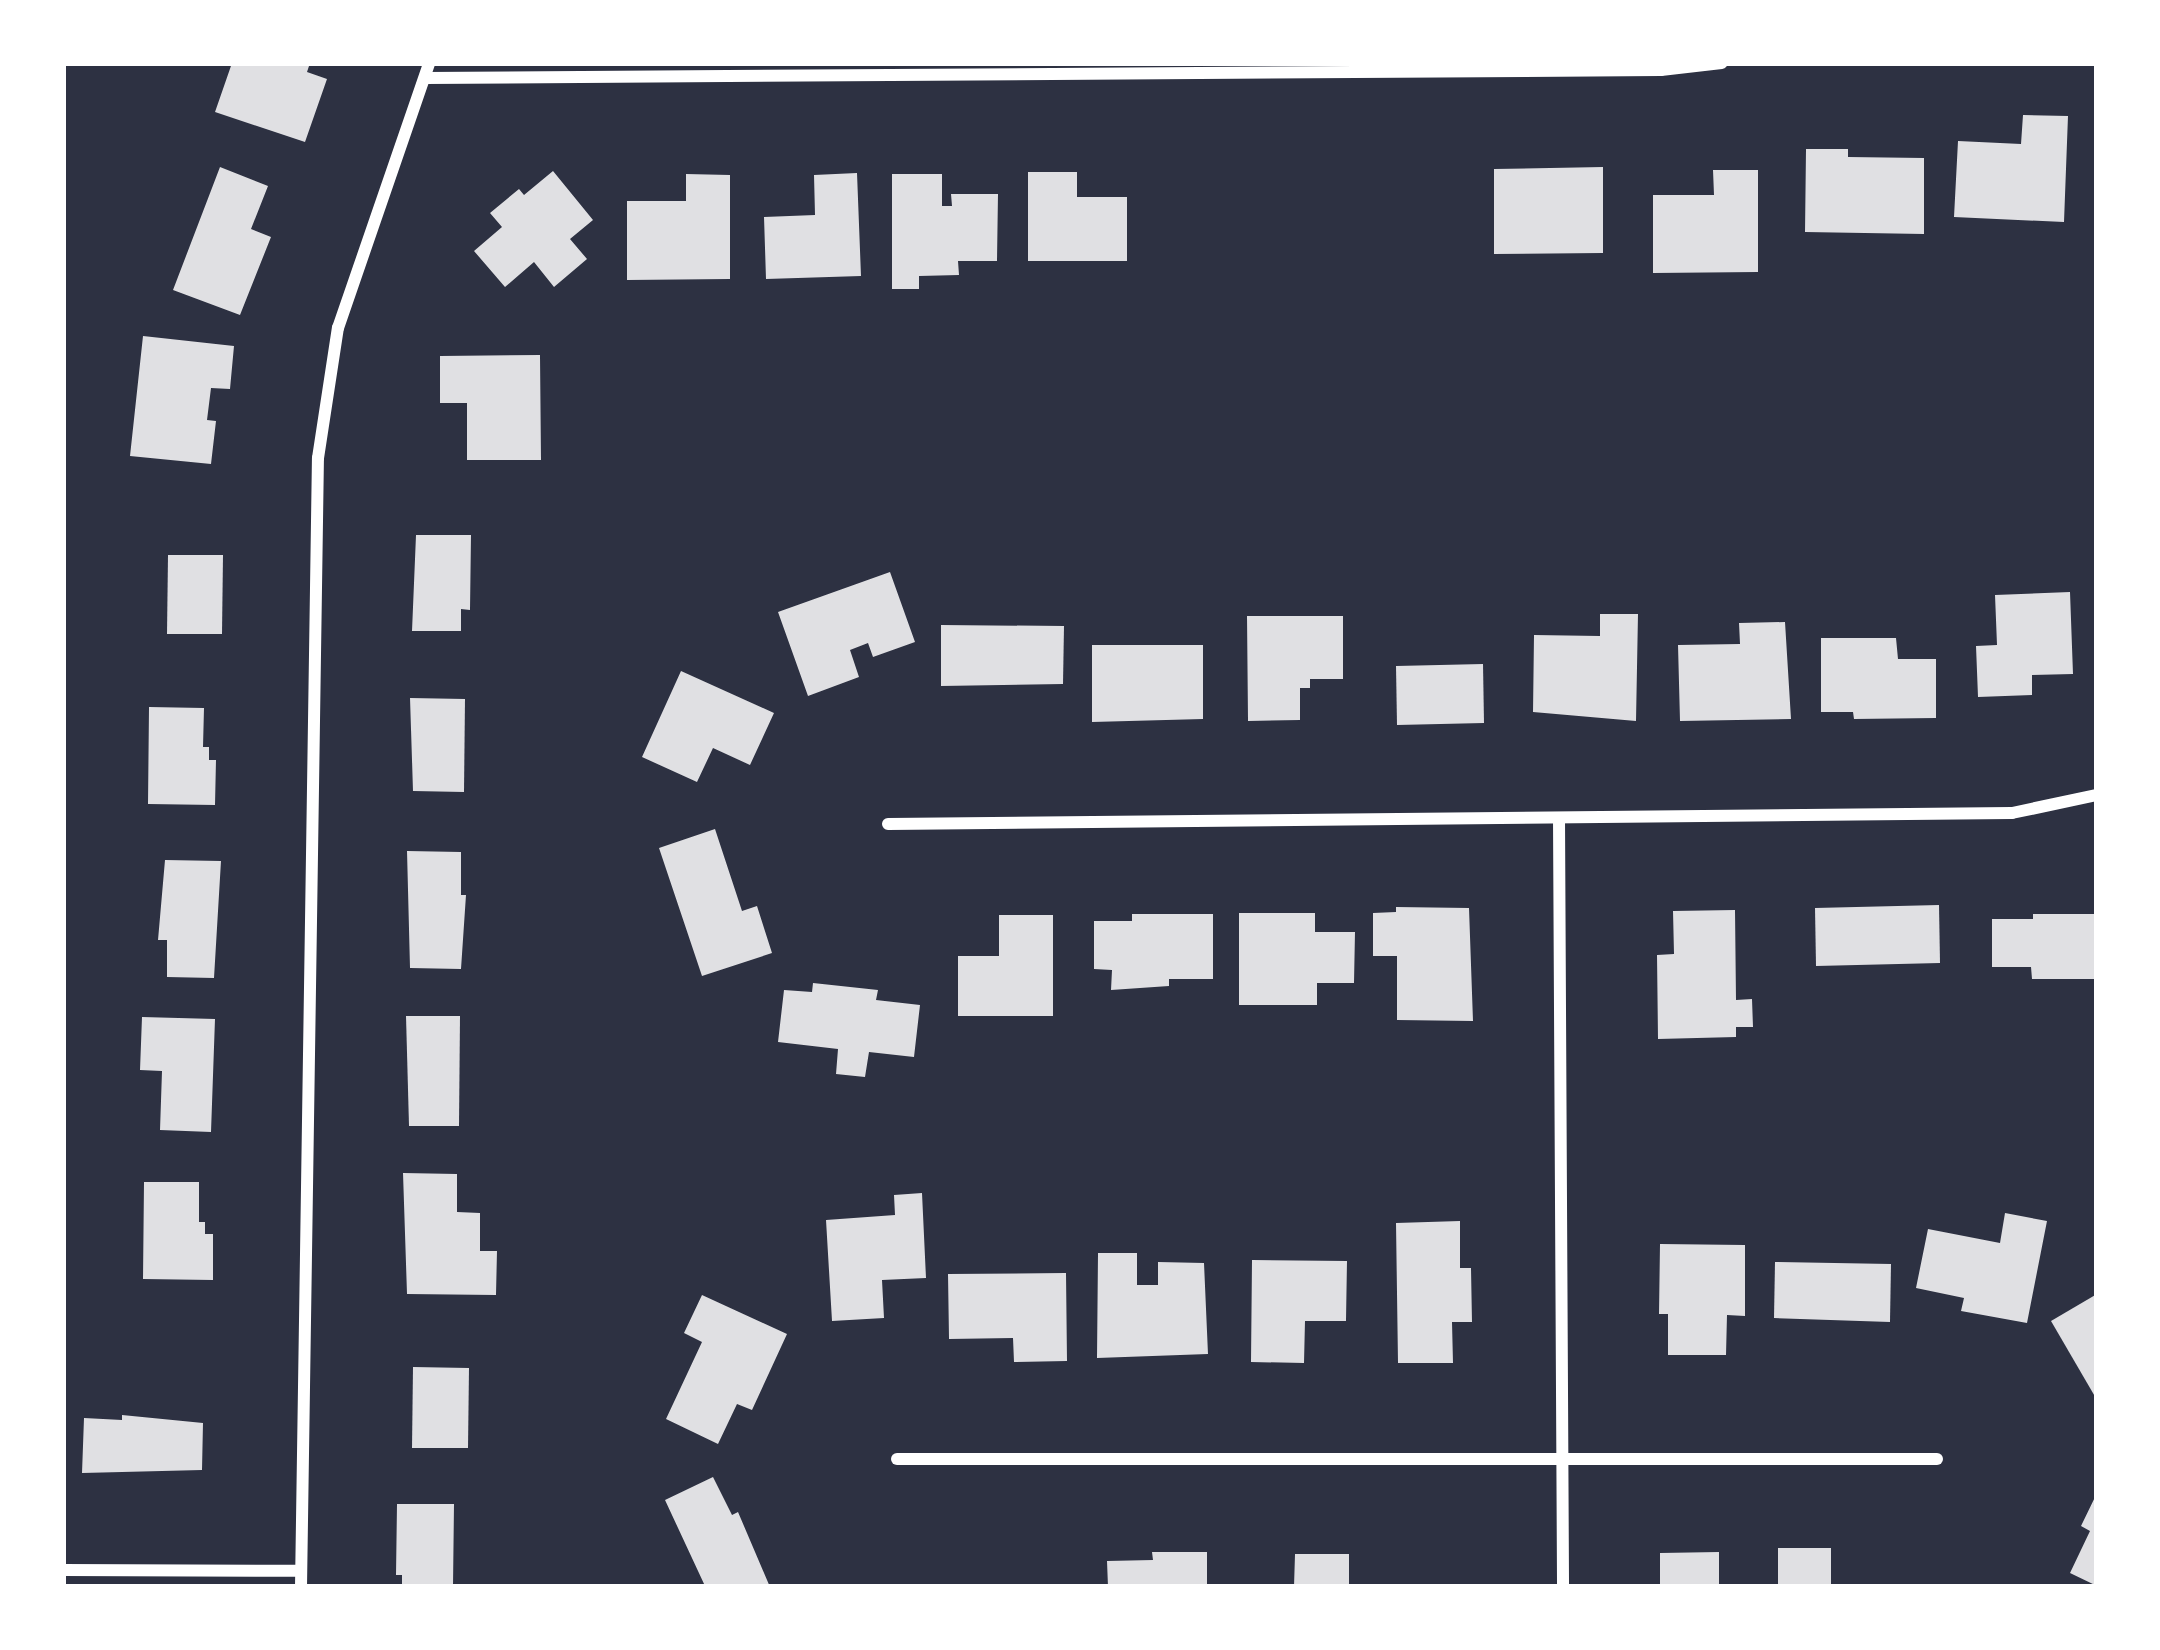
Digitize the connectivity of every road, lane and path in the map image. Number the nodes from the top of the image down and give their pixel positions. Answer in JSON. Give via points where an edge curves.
{"nodes":[{"id":1,"x":429,"y":63,"type":"edge"},
{"id":2,"x":1722,"y":63,"type":"edge"},
{"id":3,"x":424,"y":78,"type":"junction"},
{"id":4,"x":2097,"y":795,"type":"edge"},
{"id":5,"x":1559,"y":818,"type":"junction"},
{"id":6,"x":888,"y":824,"type":"dead end"},
{"id":7,"x":1563,"y":1458,"type":"junction"},
{"id":8,"x":1937,"y":1459,"type":"dead end"},
{"id":9,"x":897,"y":1460,"type":"dead end"},
{"id":10,"x":63,"y":1570,"type":"edge"},
{"id":11,"x":301,"y":1571,"type":"junction"},
{"id":12,"x":301,"y":1587,"type":"edge"},
{"id":13,"x":1563,"y":1587,"type":"edge"}],
"edges":[{"from":1,"to":3,"type":"street"},
{"from":2,"to":3,"type":"street","via":[[1661,70]]},
{"from":3,"to":11,"type":"street","via":[[338,328],[318,458]]},
{"from":4,"to":5,"type":"street","via":[[2012,814]]},
{"from":5,"to":6,"type":"street"},
{"from":5,"to":7,"type":"street"},
{"from":7,"to":8,"type":"street"},
{"from":7,"to":9,"type":"street"},
{"from":7,"to":13,"type":"street"},
{"from":10,"to":11,"type":"street"},
{"from":11,"to":12,"type":"street"}]}
